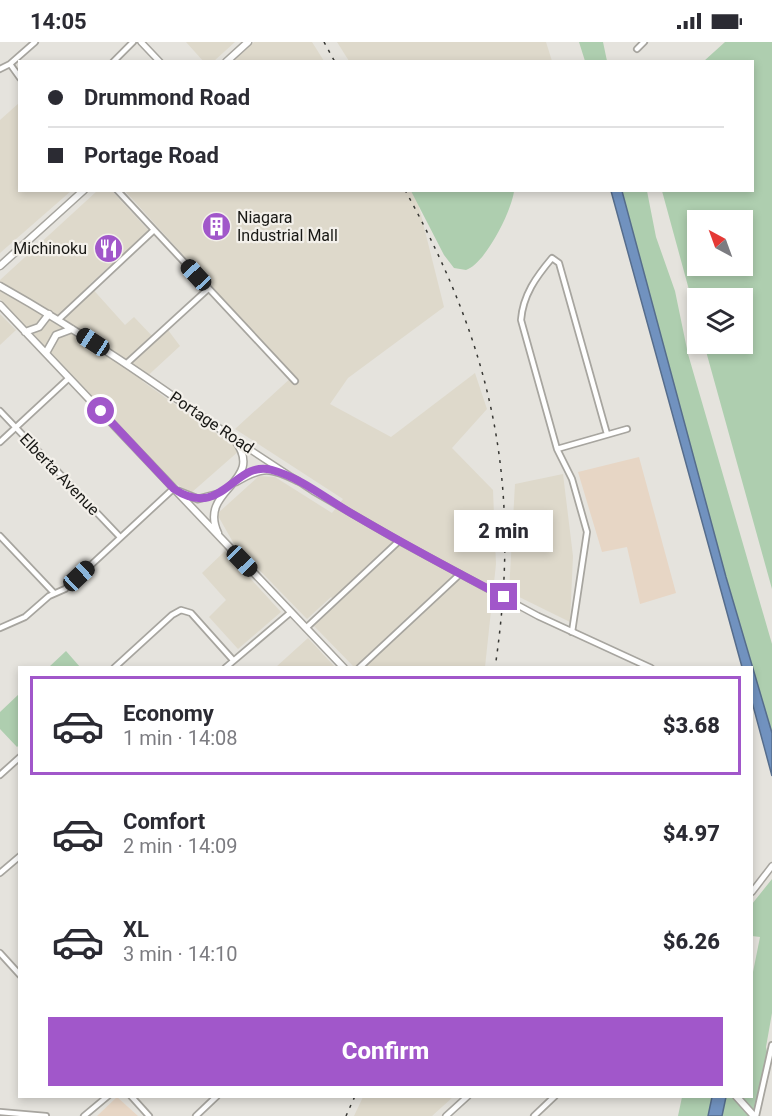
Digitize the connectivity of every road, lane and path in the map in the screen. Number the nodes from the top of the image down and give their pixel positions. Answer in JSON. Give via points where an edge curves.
{"nodes":[{"id":1,"x":35,"y":42,"type":"edge"},
{"id":2,"x":134,"y":42,"type":"edge"},
{"id":3,"x":141,"y":42,"type":"edge"},
{"id":4,"x":248,"y":42,"type":"edge"},
{"id":5,"x":644,"y":42,"type":"edge"},
{"id":6,"x":637,"y":49,"type":"dead end"},
{"id":7,"x":114,"y":60,"type":"edge"},
{"id":8,"x":158,"y":60,"type":"edge"},
{"id":9,"x":228,"y":60,"type":"edge"},
{"id":10,"x":10,"y":64,"type":"junction"},
{"id":11,"x":0,"y":69,"type":"edge"},
{"id":12,"x":18,"y":75,"type":"edge"},
{"id":13,"x":82,"y":192,"type":"edge"},
{"id":14,"x":119,"y":192,"type":"edge"},
{"id":15,"x":154,"y":230,"type":"junction"},
{"id":16,"x":2,"y":263,"type":"edge"},
{"id":17,"x":0,"y":286,"type":"edge"},
{"id":18,"x":208,"y":289,"type":"junction"},
{"id":19,"x":0,"y":305,"type":"edge"},
{"id":20,"x":49,"y":314,"type":"junction"},
{"id":21,"x":58,"y":319,"type":"junction"},
{"id":22,"x":73,"y":329,"type":"junction"},
{"id":23,"x":25,"y":332,"type":"junction"},
{"id":24,"x":46,"y":353,"type":"junction"},
{"id":25,"x":126,"y":364,"type":"junction"},
{"id":26,"x":69,"y":378,"type":"junction"},
{"id":27,"x":295,"y":381,"type":"dead end"},
{"id":28,"x":0,"y":411,"type":"edge"},
{"id":29,"x":16,"y":428,"type":"junction"},
{"id":30,"x":627,"y":429,"type":"dead end"},
{"id":31,"x":607,"y":434,"type":"junction"},
{"id":32,"x":234,"y":439,"type":"junction"},
{"id":33,"x":0,"y":442,"type":"edge"},
{"id":34,"x":557,"y":449,"type":"junction"},
{"id":35,"x":298,"y":481,"type":"junction"},
{"id":36,"x":236,"y":482,"type":"junction"},
{"id":37,"x":174,"y":489,"type":"junction"},
{"id":38,"x":225,"y":491,"type":"junction"},
{"id":39,"x":0,"y":536,"type":"edge"},
{"id":40,"x":120,"y":537,"type":"junction"},
{"id":41,"x":221,"y":539,"type":"junction"},
{"id":42,"x":399,"y":541,"type":"junction"},
{"id":43,"x":460,"y":574,"type":"junction"},
{"id":44,"x":54,"y":593,"type":"junction"},
{"id":45,"x":291,"y":612,"type":"junction"},
{"id":46,"x":0,"y":628,"type":"edge"},
{"id":47,"x":306,"y":628,"type":"junction"},
{"id":48,"x":572,"y":632,"type":"junction"},
{"id":49,"x":233,"y":660,"type":"junction"},
{"id":50,"x":116,"y":666,"type":"edge"},
{"id":51,"x":227,"y":666,"type":"edge"},
{"id":52,"x":342,"y":666,"type":"edge"},
{"id":53,"x":361,"y":666,"type":"edge"},
{"id":54,"x":647,"y":666,"type":"edge"},
{"id":55,"x":18,"y":759,"type":"edge"},
{"id":56,"x":0,"y":775,"type":"edge"},
{"id":57,"x":18,"y":858,"type":"edge"},
{"id":58,"x":772,"y":866,"type":"edge"},
{"id":59,"x":0,"y":873,"type":"edge"},
{"id":60,"x":753,"y":879,"type":"edge"},
{"id":61,"x":758,"y":883,"type":"junction"},
{"id":62,"x":753,"y":890,"type":"edge"},
{"id":63,"x":0,"y":953,"type":"edge"},
{"id":64,"x":18,"y":973,"type":"edge"},
{"id":65,"x":772,"y":1046,"type":"edge"},
{"id":66,"x":106,"y":1098,"type":"edge"},
{"id":67,"x":133,"y":1098,"type":"edge"},
{"id":68,"x":215,"y":1098,"type":"edge"},
{"id":69,"x":466,"y":1098,"type":"edge"},
{"id":70,"x":553,"y":1098,"type":"edge"},
{"id":71,"x":738,"y":1098,"type":"edge"},
{"id":72,"x":0,"y":1112,"type":"edge"},
{"id":73,"x":536,"y":1115,"type":"edge"},
{"id":74,"x":32,"y":1116,"type":"edge"},
{"id":75,"x":46,"y":1116,"type":"edge"},
{"id":76,"x":84,"y":1116,"type":"edge"},
{"id":77,"x":149,"y":1116,"type":"edge"},
{"id":78,"x":196,"y":1116,"type":"edge"},
{"id":79,"x":446,"y":1116,"type":"edge"},
{"id":80,"x":755,"y":1116,"type":"edge"}],
"edges":[{"from":1,"to":10,"type":"street"},
{"from":2,"to":7,"type":"street"},
{"from":3,"to":8,"type":"street"},
{"from":4,"to":9,"type":"main road"},
{"from":5,"to":6,"type":"street"},
{"from":10,"to":11,"type":"street"},
{"from":10,"to":12,"type":"street"},
{"from":13,"to":16,"type":"main road"},
{"from":14,"to":15,"type":"street"},
{"from":15,"to":18,"type":"street"},
{"from":15,"to":21,"type":"street"},
{"from":17,"to":20,"type":"main road","name":"Portage Road"},
{"from":18,"to":25,"type":"street"},
{"from":18,"to":27,"type":"street"},
{"from":19,"to":23,"type":"main road"},
{"from":20,"to":21,"type":"main road","name":"Portage Road"},
{"from":20,"to":23,"type":"main road","via":[[39,327]]},
{"from":21,"to":22,"type":"main road","name":"Portage Road"},
{"from":22,"to":24,"type":"main road","via":[[56,335]]},
{"from":22,"to":25,"type":"main road","name":"Portage Road"},
{"from":23,"to":24,"type":"main road"},
{"from":24,"to":26,"type":"main road"},
{"from":25,"to":32,"type":"main road","name":"Portage Road"},
{"from":26,"to":29,"type":"street"},
{"from":26,"to":37,"type":"main road"},
{"from":28,"to":29,"type":"street","name":"Elberta Avenue"},
{"from":29,"to":33,"type":"street"},
{"from":29,"to":40,"type":"street","name":"Elberta Avenue"},
{"from":30,"to":31,"type":"street"},
{"from":31,"to":34,"type":"street"},
{"from":31,"to":34,"type":"street","via":[[559,263],[552,258],[529,290],[521,320]]},
{"from":32,"to":35,"type":"street","name":"Portage Road"},
{"from":32,"to":36,"type":"main road","via":[[245,458]]},
{"from":34,"to":48,"type":"street","via":[[572,479],[586,532]]},
{"from":35,"to":36,"type":"main road","via":[[270,469],[252,472]]},
{"from":35,"to":42,"type":"street","name":"Portage Road"},
{"from":36,"to":38,"type":"main road"},
{"from":37,"to":38,"type":"main road","via":[[198,500]]},
{"from":37,"to":40,"type":"street"},
{"from":37,"to":41,"type":"main road"},
{"from":38,"to":41,"type":"main road","via":[[218,499],[213,520]]},
{"from":39,"to":44,"type":"street"},
{"from":40,"to":44,"type":"street","via":[[65,589]]},
{"from":41,"to":45,"type":"main road"},
{"from":42,"to":43,"type":"street","name":"Portage Road"},
{"from":42,"to":47,"type":"street"},
{"from":43,"to":48,"type":"street","name":"Portage Road"},
{"from":43,"to":53,"type":"street"},
{"from":44,"to":46,"type":"street","via":[[25,617]]},
{"from":45,"to":47,"type":"main road"},
{"from":45,"to":49,"type":"street"},
{"from":47,"to":52,"type":"main road"},
{"from":48,"to":54,"type":"street","name":"Portage Road"},
{"from":49,"to":50,"type":"street","via":[[191,613],[181,610]]},
{"from":49,"to":51,"type":"street"},
{"from":55,"to":56,"type":"street"},
{"from":57,"to":59,"type":"street"},
{"from":58,"to":61,"type":"street"},
{"from":60,"to":61,"type":"street"},
{"from":61,"to":62,"type":"street"},
{"from":63,"to":64,"type":"street"},
{"from":65,"to":80,"type":"street"},
{"from":66,"to":76,"type":"street"},
{"from":67,"to":77,"type":"street"},
{"from":68,"to":78,"type":"street"},
{"from":69,"to":79,"type":"street"},
{"from":70,"to":73,"type":"street"},
{"from":71,"to":80,"type":"main road"},
{"from":72,"to":74,"type":"street"},
{"from":74,"to":75,"type":"street"}]}
